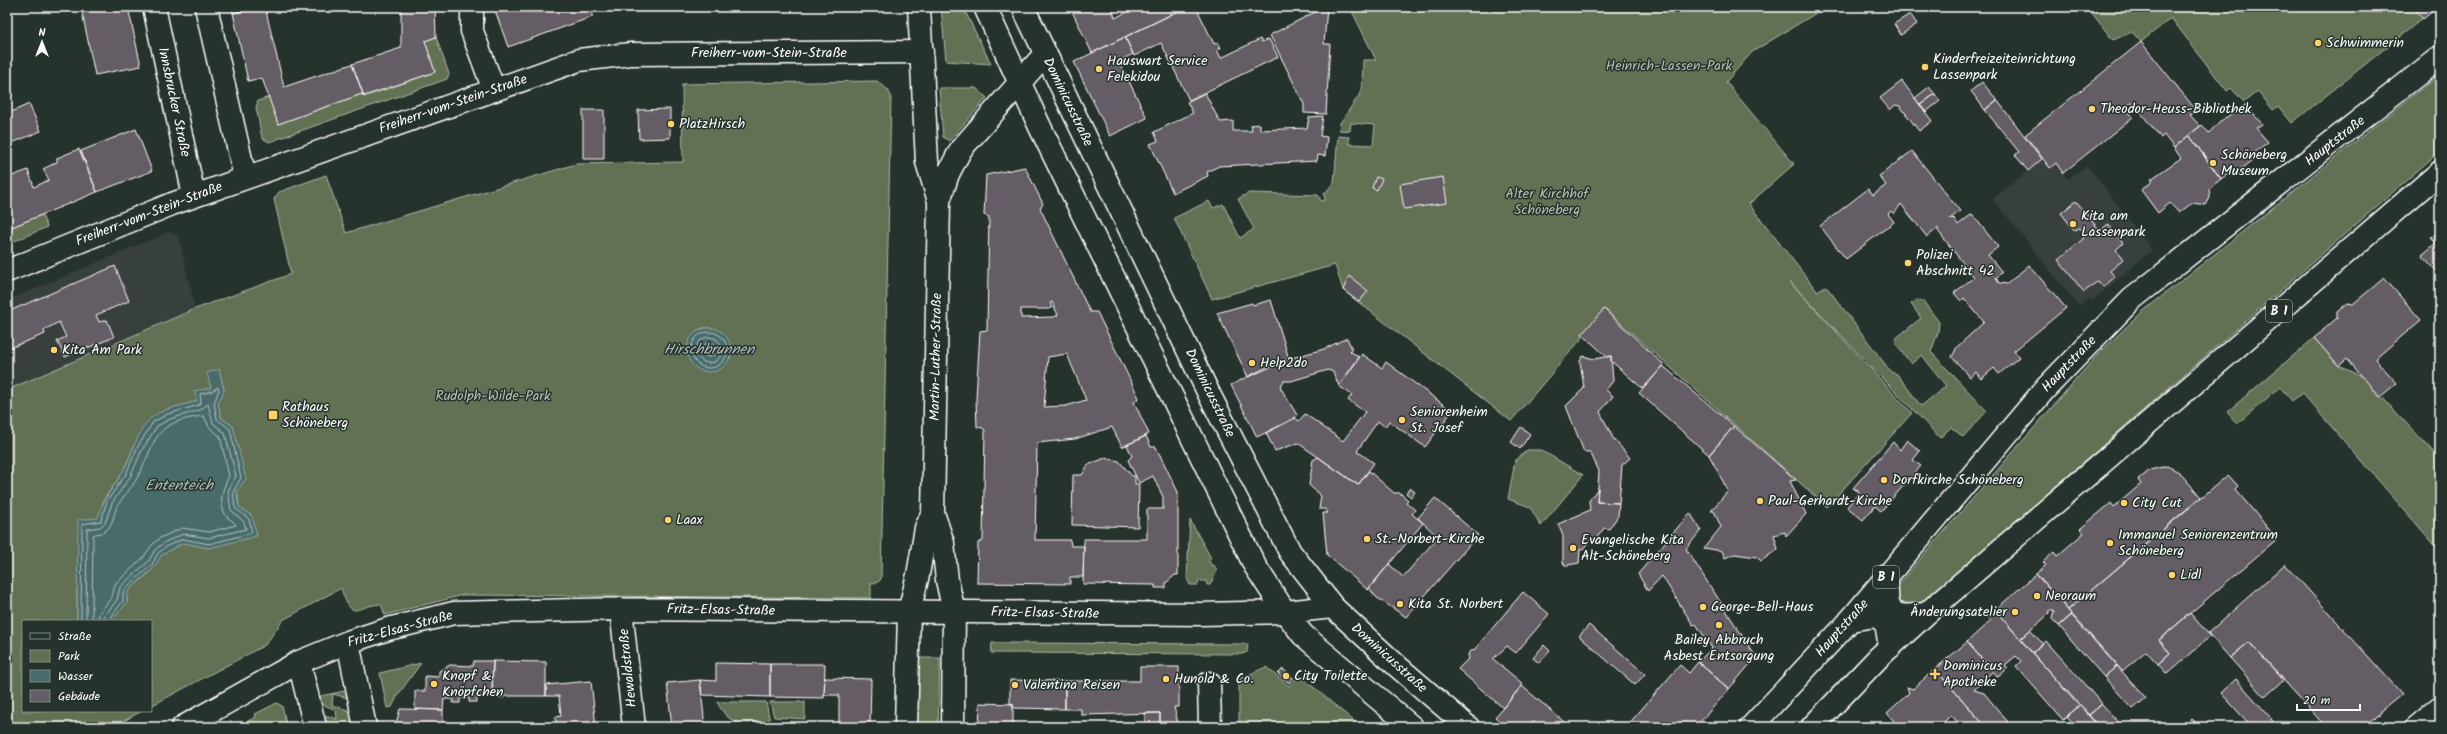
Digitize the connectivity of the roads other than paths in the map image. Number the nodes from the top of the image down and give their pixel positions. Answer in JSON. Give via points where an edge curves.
{"nodes":[{"id":1,"x":154,"y":7,"type":"edge"},
{"id":2,"x":206,"y":7,"type":"edge"},
{"id":3,"x":472,"y":7,"type":"edge"},
{"id":4,"x":919,"y":7,"type":"edge"},
{"id":5,"x":985,"y":7,"type":"edge"},
{"id":6,"x":1023,"y":7,"type":"edge"},
{"id":7,"x":922,"y":52,"type":"junction"},
{"id":8,"x":1045,"y":54,"type":"junction"},
{"id":9,"x":2440,"y":57,"type":"edge"},
{"id":10,"x":1021,"y":82,"type":"junction"},
{"id":11,"x":494,"y":90,"type":"junction"},
{"id":12,"x":2440,"y":172,"type":"edge"},
{"id":13,"x":245,"y":177,"type":"junction"},
{"id":14,"x":194,"y":196,"type":"junction"},
{"id":15,"x":939,"y":201,"type":"junction"},
{"id":16,"x":7,"y":271,"type":"edge"},
{"id":17,"x":933,"y":512,"type":"junction"},
{"id":18,"x":1887,"y":575,"type":"junction"},
{"id":19,"x":1333,"y":607,"type":"junction"},
{"id":20,"x":621,"y":609,"type":"junction"},
{"id":21,"x":909,"y":612,"type":"junction"},
{"id":22,"x":954,"y":612,"type":"junction"},
{"id":23,"x":1285,"y":612,"type":"junction"},
{"id":24,"x":1926,"y":614,"type":"junction"},
{"id":25,"x":1850,"y":620,"type":"junction"},
{"id":26,"x":348,"y":642,"type":"junction"},
{"id":27,"x":1890,"y":647,"type":"junction"},
{"id":28,"x":299,"y":662,"type":"junction"},
{"id":29,"x":1209,"y":683,"type":"dead end"},
{"id":30,"x":2440,"y":707,"type":"edge"},
{"id":31,"x":183,"y":727,"type":"edge"},
{"id":32,"x":314,"y":727,"type":"edge"},
{"id":33,"x":365,"y":727,"type":"edge"},
{"id":34,"x":634,"y":727,"type":"edge"},
{"id":35,"x":906,"y":727,"type":"edge"},
{"id":36,"x":953,"y":727,"type":"edge"},
{"id":37,"x":1210,"y":727,"type":"edge"},
{"id":38,"x":1412,"y":727,"type":"edge"},
{"id":39,"x":1468,"y":727,"type":"edge"},
{"id":40,"x":1752,"y":727,"type":"edge"},
{"id":41,"x":1812,"y":727,"type":"edge"},
{"id":42,"x":2416,"y":727,"type":"edge"}],
"edges":[{"from":1,"to":14,"type":"street","name":"Innsbrucker Straße"},
{"from":2,"to":13,"type":"street"},
{"from":3,"to":11,"type":"street","via":[[472,30]]},
{"from":4,"to":7,"type":"street","name":"Martin-Luther-Straße"},
{"from":5,"to":10,"type":"street"},
{"from":6,"to":8,"type":"street","name":"Dominicusstraße"},
{"from":7,"to":11,"type":"street","name":"Freiherr-vom-Stein-Straße","via":[[631,54],[579,60]]},
{"from":7,"to":15,"type":"street","name":"Martin-Luther-Straße","via":[[927,162]]},
{"from":8,"to":10,"type":"street","name":"Martin-Luther-Straße"},
{"from":8,"to":19,"type":"street","name":"Dominicusstraße","via":[[1210,396],[1287,547]]},
{"from":9,"to":18,"type":"street","name":"Hauptstraße","number":"B 1","via":[[2132,300],[2045,389]]},
{"from":10,"to":15,"type":"street","name":"Martin-Luther-Straße","via":[[961,149],[948,174]]},
{"from":10,"to":23,"type":"street","via":[[1040,127],[1194,445],[1255,566]]},
{"from":11,"to":13,"type":"street","name":"Freiherr-vom-Stein-Straße"},
{"from":12,"to":24,"type":"street","number":"B 1"},
{"from":13,"to":14,"type":"street","name":"Freiherr-vom-Stein-Straße"},
{"from":14,"to":16,"type":"street","name":"Freiherr-vom-Stein-Straße"},
{"from":15,"to":17,"type":"street","name":"Martin-Luther-Straße"},
{"from":17,"to":21,"type":"street","name":"Martin-Luther-Straße","via":[[926,528]]},
{"from":17,"to":22,"type":"street","name":"Martin-Luther-Straße","via":[[943,543]]},
{"from":18,"to":24,"type":"street","via":[[1886,602],[1891,611],[1904,617]]},
{"from":18,"to":25,"type":"street","name":"Hauptstraße","number":"B 1"},
{"from":19,"to":23,"type":"street","name":"Fritz-Elsas-Straße"},
{"from":19,"to":39,"type":"street","name":"Dominicusstraße","via":[[1396,666]]},
{"from":20,"to":21,"type":"street","name":"Fritz-Elsas-Straße"},
{"from":20,"to":26,"type":"street","name":"Fritz-Elsas-Straße","via":[[454,613]]},
{"from":20,"to":34,"type":"street","name":"Hewaldstraße"},
{"from":21,"to":22,"type":"street","name":"Fritz-Elsas-Straße"},
{"from":21,"to":35,"type":"street","name":"Martin-Luther-Straße"},
{"from":22,"to":23,"type":"street","name":"Fritz-Elsas-Straße"},
{"from":22,"to":36,"type":"street","name":"Martin-Luther-Straße"},
{"from":23,"to":38,"type":"street","via":[[1303,635]]},
{"from":24,"to":27,"type":"street","number":"B 1"},
{"from":25,"to":27,"type":"street","via":[[1876,616],[1886,623]]},
{"from":25,"to":40,"type":"street","name":"Hauptstraße","number":"B 1"},
{"from":26,"to":28,"type":"street","name":"Fritz-Elsas-Straße"},
{"from":26,"to":33,"type":"street"},
{"from":27,"to":41,"type":"street","number":"B 1"},
{"from":28,"to":31,"type":"street","name":"Fritz-Elsas-Straße"},
{"from":28,"to":32,"type":"street"},
{"from":29,"to":37,"type":"street"},
{"from":30,"to":42,"type":"street"}]}
